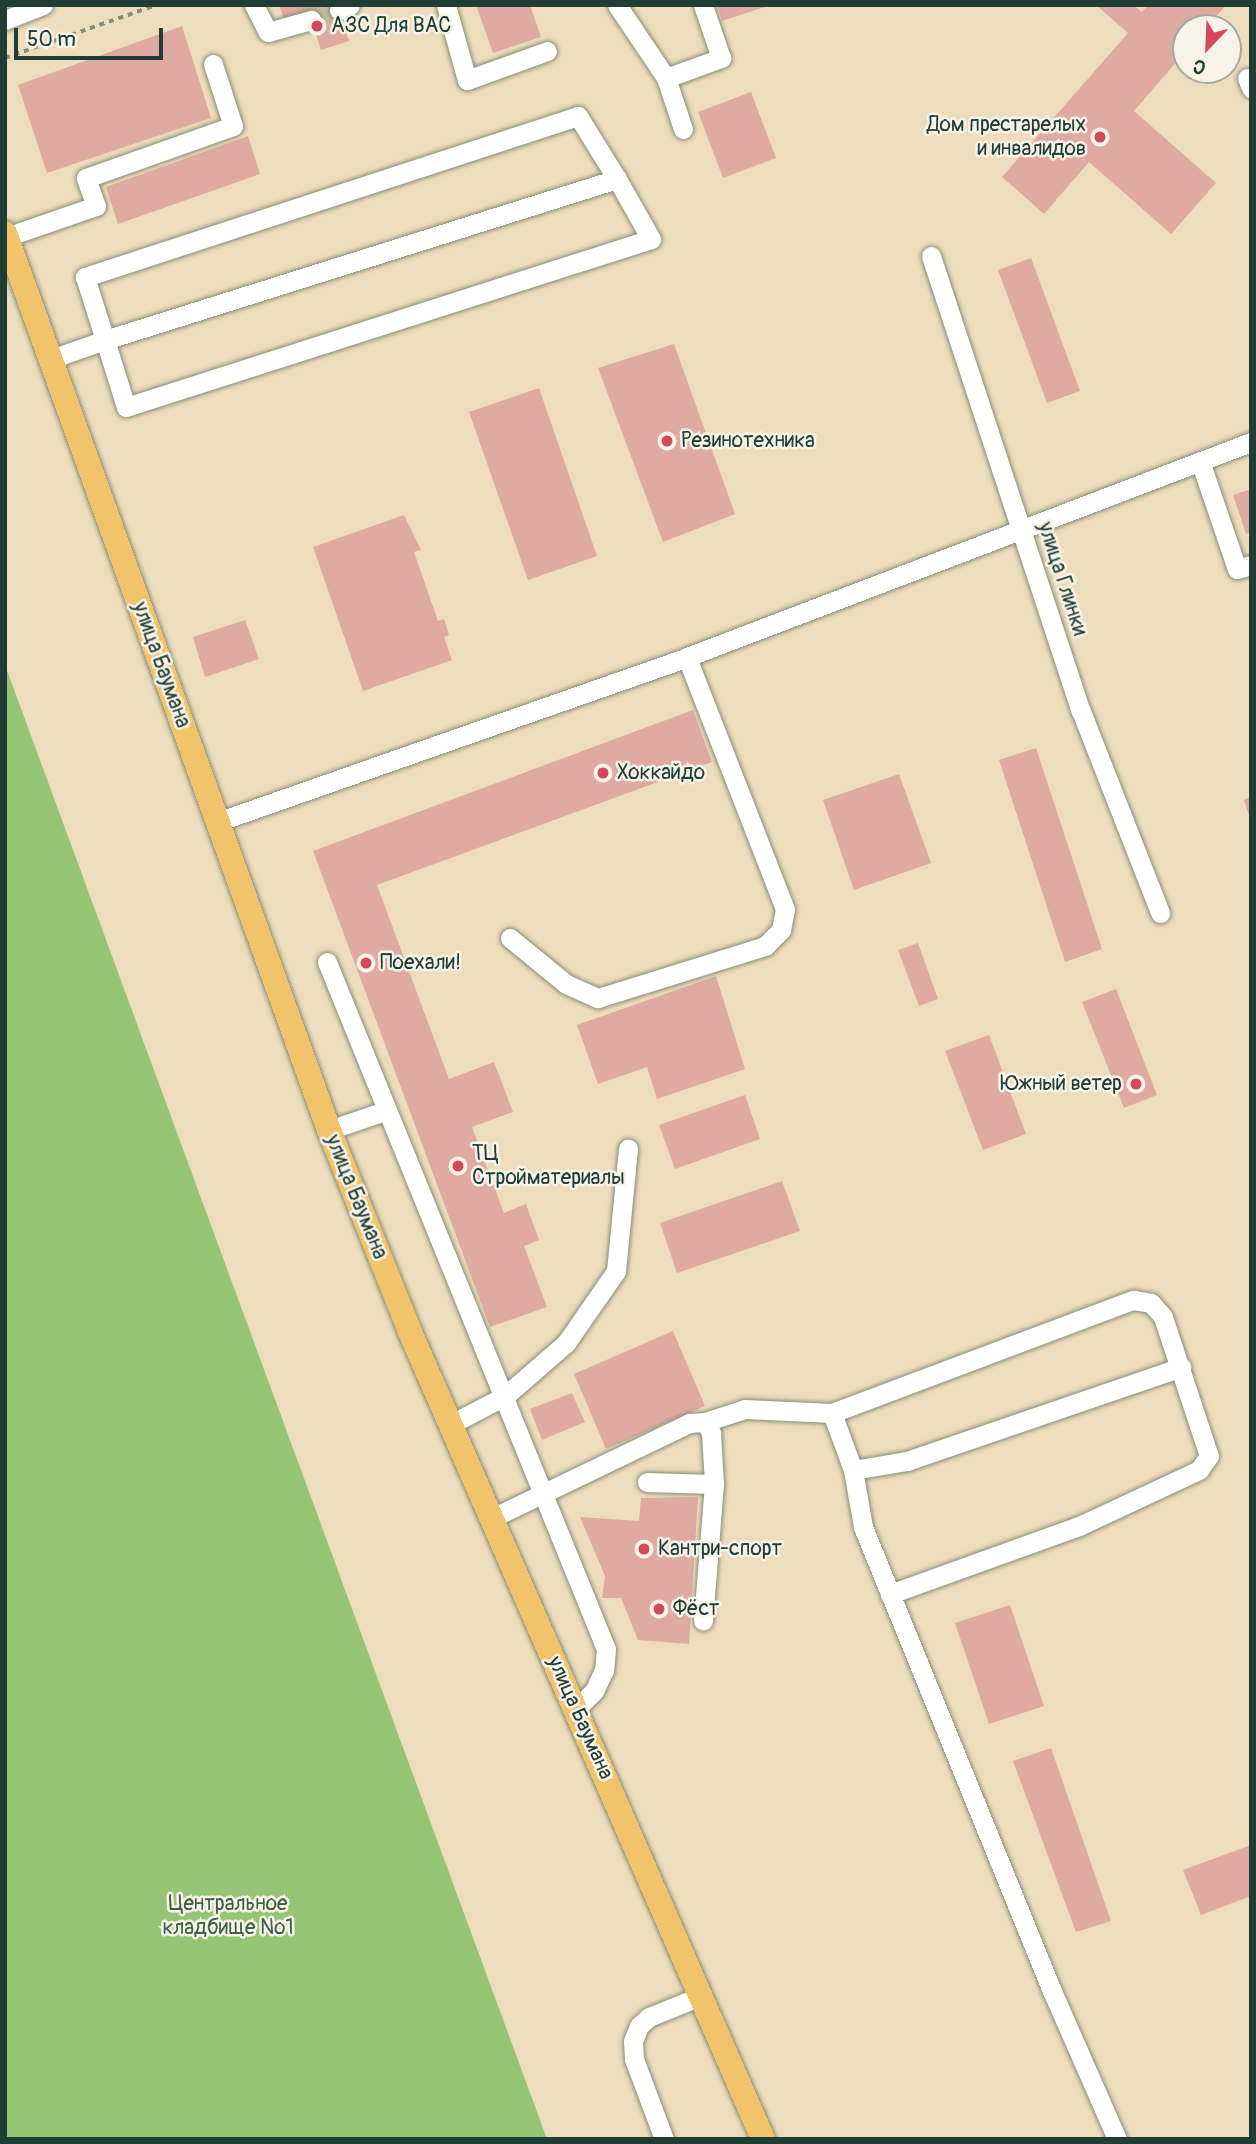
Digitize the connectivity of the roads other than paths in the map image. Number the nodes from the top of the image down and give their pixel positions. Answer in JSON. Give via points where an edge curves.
{"nodes":[{"id":1,"x":43,"y":5,"type":"edge"},
{"id":2,"x":254,"y":5,"type":"edge"},
{"id":3,"x":446,"y":5,"type":"edge"},
{"id":4,"x":617,"y":5,"type":"edge"},
{"id":5,"x":703,"y":5,"type":"edge"},
{"id":6,"x":5,"y":20,"type":"edge"},
{"id":7,"x":311,"y":20,"type":"tunnel mouth"},
{"id":8,"x":547,"y":51,"type":"dead end"},
{"id":9,"x":213,"y":64,"type":"dead end"},
{"id":10,"x":666,"y":78,"type":"junction"},
{"id":11,"x":682,"y":129,"type":"dead end"},
{"id":12,"x":617,"y":179,"type":"junction"},
{"id":13,"x":6,"y":235,"type":"edge"},
{"id":14,"x":931,"y":256,"type":"dead end"},
{"id":15,"x":105,"y":340,"type":"junction"},
{"id":16,"x":51,"y":359,"type":"junction"},
{"id":17,"x":1251,"y":442,"type":"edge"},
{"id":18,"x":1200,"y":461,"type":"junction"},
{"id":19,"x":1022,"y":529,"type":"junction"},
{"id":20,"x":1251,"y":565,"type":"edge"},
{"id":21,"x":687,"y":657,"type":"junction"},
{"id":22,"x":217,"y":822,"type":"junction"},
{"id":23,"x":1160,"y":913,"type":"dead end"},
{"id":24,"x":510,"y":937,"type":"dead end"},
{"id":25,"x":327,"y":962,"type":"dead end"},
{"id":26,"x":385,"y":1111,"type":"junction"},
{"id":27,"x":329,"y":1130,"type":"junction"},
{"id":28,"x":628,"y":1149,"type":"dead end"},
{"id":29,"x":1181,"y":1367,"type":"junction"},
{"id":30,"x":505,"y":1396,"type":"junction"},
{"id":31,"x":832,"y":1413,"type":"junction"},
{"id":32,"x":705,"y":1422,"type":"junction"},
{"id":33,"x":451,"y":1424,"type":"junction"},
{"id":34,"x":853,"y":1470,"type":"junction"},
{"id":35,"x":647,"y":1482,"type":"dead end"},
{"id":36,"x":714,"y":1484,"type":"junction"},
{"id":37,"x":543,"y":1491,"type":"junction"},
{"id":38,"x":492,"y":1518,"type":"junction"},
{"id":39,"x":890,"y":1594,"type":"junction"},
{"id":40,"x":703,"y":1620,"type":"dead end"},
{"id":41,"x":576,"y":1709,"type":"junction"},
{"id":42,"x":701,"y":1996,"type":"junction"},
{"id":43,"x":664,"y":2139,"type":"edge"},
{"id":44,"x":763,"y":2139,"type":"edge"},
{"id":45,"x":1117,"y":2139,"type":"edge"}],
"edges":[{"from":1,"to":6,"type":"street"},
{"from":2,"to":7,"type":"street","via":[[268,32]]},
{"from":3,"to":8,"type":"street","via":[[467,80]]},
{"from":4,"to":10,"type":"street"},
{"from":5,"to":10,"type":"street","via":[[721,58]]},
{"from":9,"to":13,"type":"street","via":[[233,126],[86,178],[96,206]]},
{"from":10,"to":11,"type":"street"},
{"from":12,"to":15,"type":"street"},
{"from":12,"to":15,"type":"street","via":[[578,116],[85,277]]},
{"from":12,"to":15,"type":"street","via":[[651,239],[126,407]]},
{"from":13,"to":16,"type":"main road","name":"улица Баумана"},
{"from":14,"to":19,"type":"street","name":"улица Глинки"},
{"from":15,"to":16,"type":"street"},
{"from":16,"to":22,"type":"main road","name":"улица Баумана"},
{"from":17,"to":18,"type":"street"},
{"from":18,"to":19,"type":"street"},
{"from":18,"to":20,"type":"street","via":[[1237,569]]},
{"from":19,"to":21,"type":"street"},
{"from":19,"to":23,"type":"street","name":"улица Глинки","via":[[1081,711]]},
{"from":21,"to":22,"type":"street"},
{"from":21,"to":24,"type":"street","via":[[785,909],[781,930],[765,946],[598,998],[566,985]]},
{"from":22,"to":27,"type":"main road","name":"улица Баумана"},
{"from":25,"to":26,"type":"street"},
{"from":26,"to":27,"type":"street"},
{"from":26,"to":30,"type":"street"},
{"from":27,"to":33,"type":"main road","name":"улица Баумана"},
{"from":28,"to":30,"type":"street","via":[[616,1271],[566,1343]]},
{"from":29,"to":31,"type":"street","via":[[1163,1317],[1151,1303],[1133,1300]]},
{"from":29,"to":34,"type":"street","via":[[907,1461]]},
{"from":29,"to":39,"type":"street","via":[[1209,1456],[1199,1470],[1079,1526]]},
{"from":30,"to":33,"type":"street"},
{"from":30,"to":37,"type":"street"},
{"from":31,"to":32,"type":"street","via":[[745,1409]]},
{"from":31,"to":34,"type":"street"},
{"from":32,"to":36,"type":"street","via":[[711,1433]]},
{"from":32,"to":37,"type":"street","via":[[689,1423]]},
{"from":33,"to":38,"type":"main road","name":"улица Баумана"},
{"from":34,"to":39,"type":"street","via":[[863,1527]]},
{"from":35,"to":36,"type":"street"},
{"from":36,"to":40,"type":"street"},
{"from":37,"to":38,"type":"street"},
{"from":37,"to":41,"type":"street","via":[[606,1649],[604,1670],[594,1691]]},
{"from":38,"to":41,"type":"main road","name":"улица Баумана"},
{"from":39,"to":45,"type":"street"},
{"from":41,"to":42,"type":"main road","name":"улица Баумана"},
{"from":42,"to":43,"type":"street","via":[[649,2017],[633,2041],[635,2059]]},
{"from":42,"to":44,"type":"main road","name":"улица Баумана"}]}
